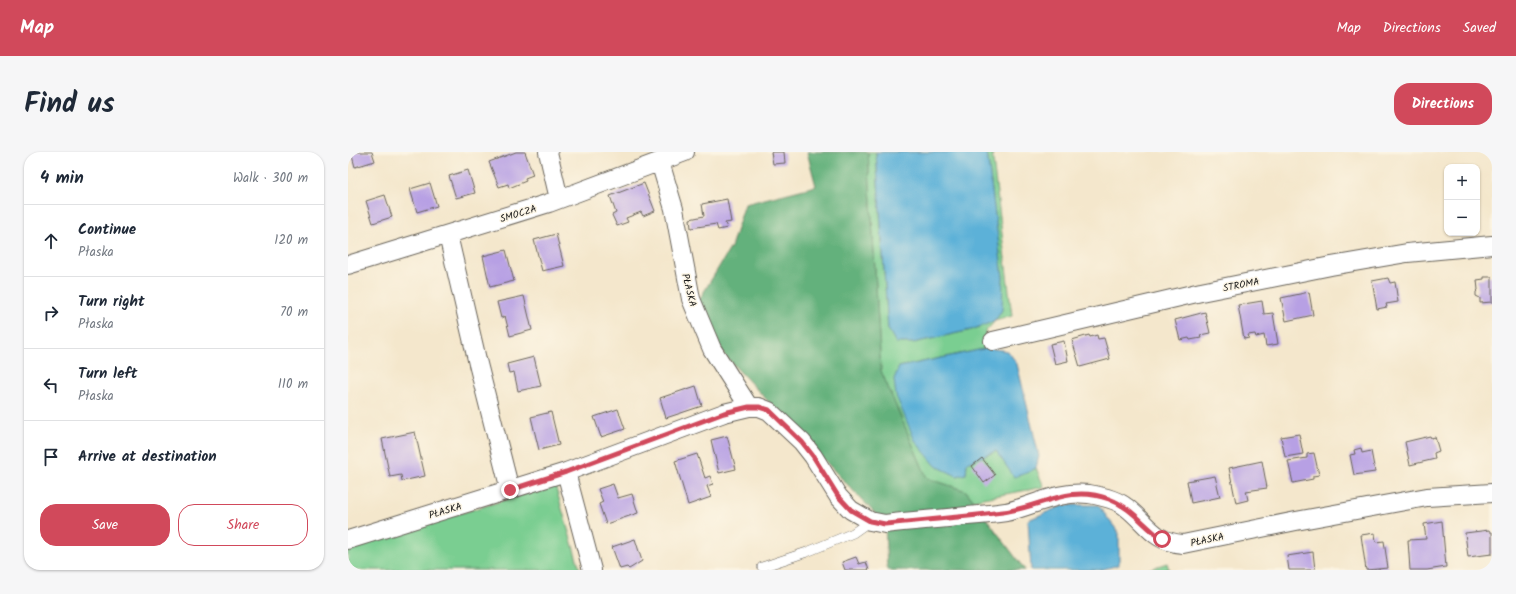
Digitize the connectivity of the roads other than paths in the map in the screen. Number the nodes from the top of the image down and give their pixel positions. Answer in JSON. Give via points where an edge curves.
{"nodes":[{"id":1,"x":548,"y":152,"type":"edge"},
{"id":2,"x":685,"y":152,"type":"edge"},
{"id":3,"x":660,"y":162,"type":"junction"},
{"id":4,"x":559,"y":199,"type":"junction"},
{"id":5,"x":448,"y":235,"type":"junction"},
{"id":6,"x":1492,"y":245,"type":"edge"},
{"id":7,"x":348,"y":265,"type":"edge"},
{"id":8,"x":993,"y":341,"type":"dead end"},
{"id":9,"x":749,"y":407,"type":"junction"},
{"id":10,"x":566,"y":472,"type":"junction"},
{"id":11,"x":510,"y":490,"type":"junction"},
{"id":12,"x":1492,"y":493,"type":"edge"},
{"id":13,"x":870,"y":521,"type":"junction"},
{"id":14,"x":348,"y":540,"type":"edge"},
{"id":15,"x":762,"y":566,"type":"dead end"},
{"id":16,"x":592,"y":570,"type":"edge"}],
"edges":[{"from":1,"to":4,"type":"street"},
{"from":2,"to":3,"type":"street","name":"SMOCZA"},
{"from":3,"to":4,"type":"street","name":"SMOCZA"},
{"from":3,"to":9,"type":"street","name":"PŁASKA","via":[[674,209],[691,299],[712,349]]},
{"from":4,"to":5,"type":"street","name":"SMOCZA"},
{"from":5,"to":7,"type":"street","name":"SMOCZA"},
{"from":5,"to":11,"type":"street"},
{"from":6,"to":8,"type":"street","name":"STROMA","via":[[1407,253],[1331,266],[1201,292]]},
{"from":9,"to":10,"type":"street","name":"PŁASKA","via":[[724,413]]},
{"from":9,"to":13,"type":"street","name":"PŁASKA","via":[[769,410],[778,418],[802,442],[851,510]]},
{"from":10,"to":11,"type":"street","name":"PŁASKA"},
{"from":10,"to":16,"type":"street"},
{"from":11,"to":14,"type":"street","name":"PŁASKA"},
{"from":12,"to":13,"type":"street","name":"PŁASKA","via":[[1427,497],[1183,544],[1162,539],[1124,506],[1109,498],[1089,494],[1075,493],[1056,497],[1005,512],[885,524]]},
{"from":13,"to":15,"type":"lane","via":[[853,533],[807,552]]}]}
